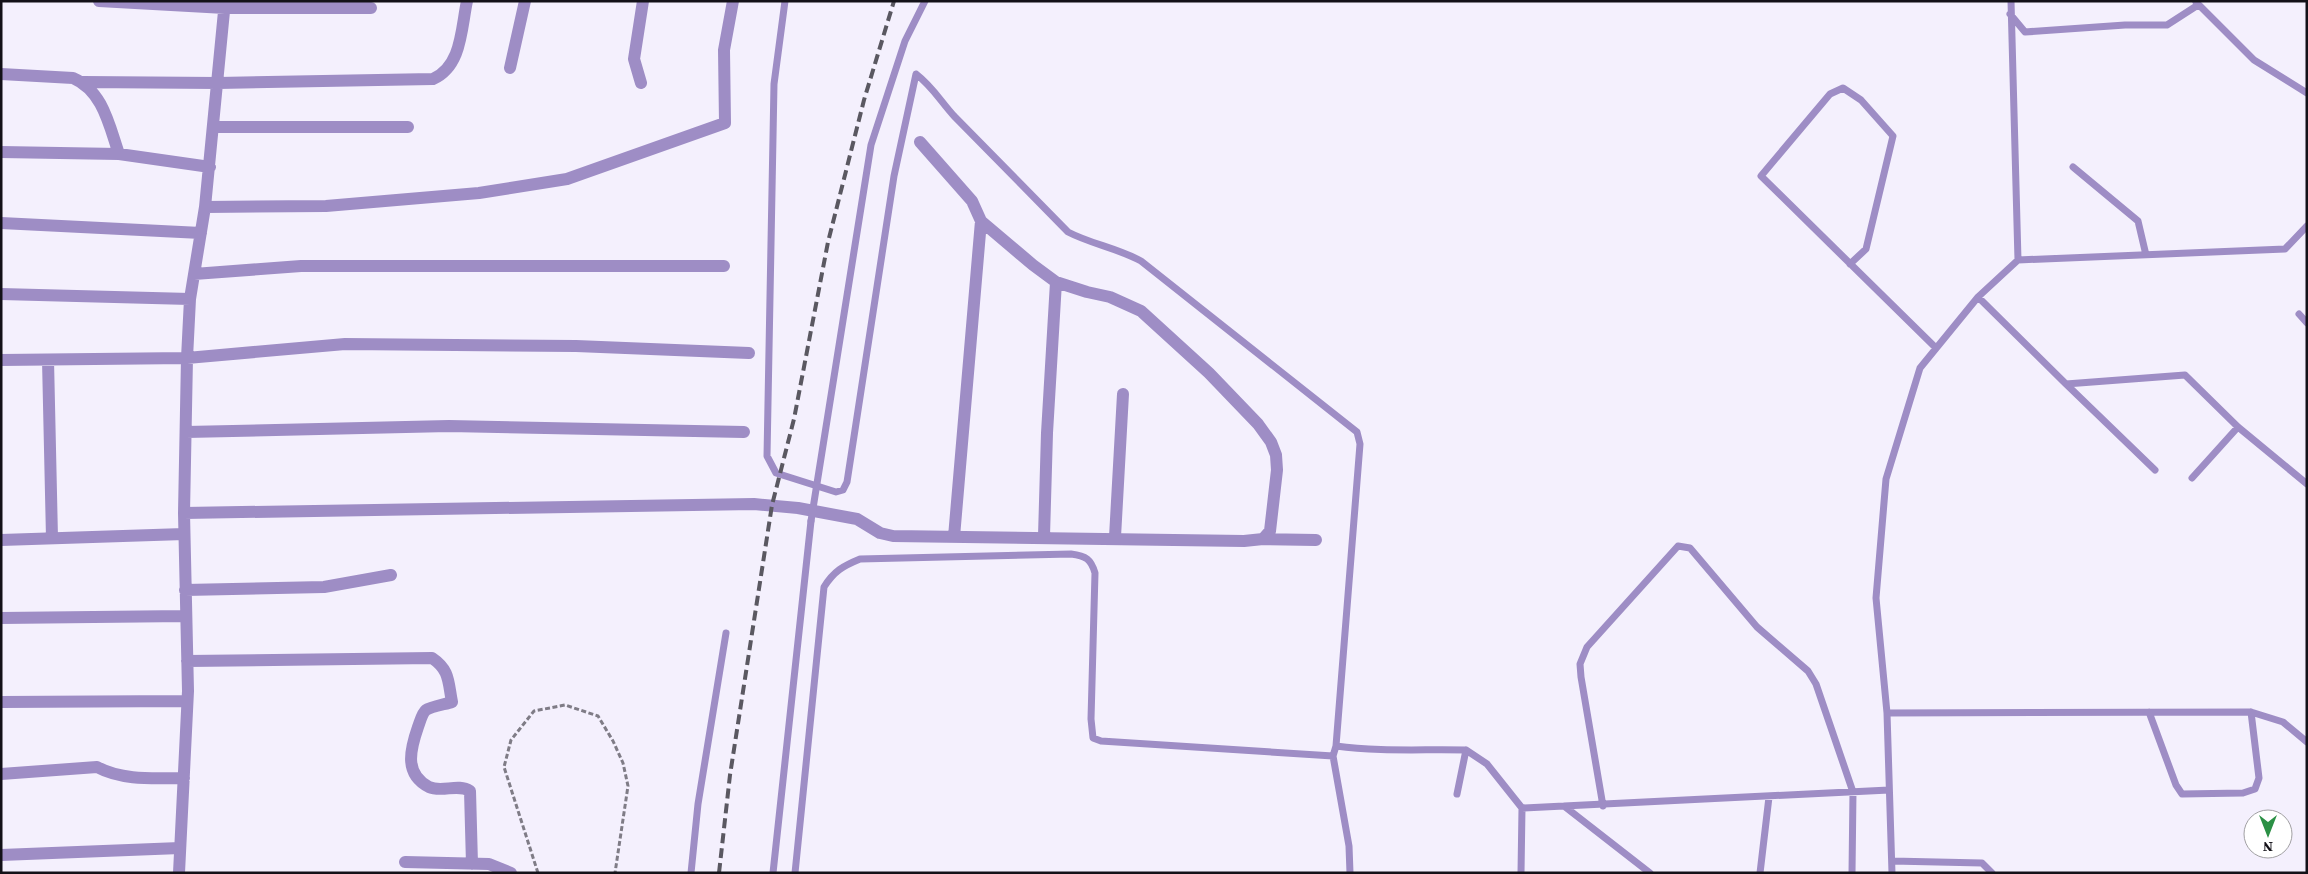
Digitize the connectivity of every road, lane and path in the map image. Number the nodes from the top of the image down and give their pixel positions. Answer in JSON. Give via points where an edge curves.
{"nodes":[{"id":1,"x":99,"y":1,"type":"edge"},
{"id":2,"x":467,"y":1,"type":"edge"},
{"id":3,"x":525,"y":1,"type":"edge"},
{"id":4,"x":644,"y":1,"type":"edge"},
{"id":5,"x":733,"y":1,"type":"edge"},
{"id":6,"x":785,"y":1,"type":"edge"},
{"id":7,"x":925,"y":1,"type":"edge"},
{"id":8,"x":2011,"y":1,"type":"edge"},
{"id":9,"x":2197,"y":3,"type":"edge"},
{"id":10,"x":225,"y":5,"type":"edge"},
{"id":11,"x":371,"y":8,"type":"dead end"},
{"id":12,"x":2010,"y":14,"type":"junction"},
{"id":13,"x":510,"y":68,"type":"dead end"},
{"id":14,"x":1,"y":74,"type":"edge"},
{"id":15,"x":83,"y":82,"type":"junction"},
{"id":16,"x":218,"y":83,"type":"junction"},
{"id":17,"x":641,"y":83,"type":"dead end"},
{"id":18,"x":2307,"y":93,"type":"edge"},
{"id":19,"x":214,"y":127,"type":"junction"},
{"id":20,"x":408,"y":127,"type":"dead end"},
{"id":21,"x":920,"y":142,"type":"dead end"},
{"id":22,"x":1,"y":152,"type":"edge"},
{"id":23,"x":119,"y":154,"type":"junction"},
{"id":24,"x":210,"y":167,"type":"junction"},
{"id":25,"x":2073,"y":167,"type":"dead end"},
{"id":26,"x":205,"y":206,"type":"junction"},
{"id":27,"x":981,"y":221,"type":"junction"},
{"id":28,"x":1,"y":223,"type":"edge"},
{"id":29,"x":2307,"y":226,"type":"edge"},
{"id":30,"x":201,"y":233,"type":"junction"},
{"id":31,"x":2146,"y":255,"type":"junction"},
{"id":32,"x":2018,"y":260,"type":"junction"},
{"id":33,"x":1850,"y":264,"type":"junction"},
{"id":34,"x":724,"y":266,"type":"dead end"},
{"id":35,"x":194,"y":274,"type":"junction"},
{"id":36,"x":1056,"y":282,"type":"junction"},
{"id":37,"x":1,"y":294,"type":"edge"},
{"id":38,"x":1978,"y":297,"type":"junction"},
{"id":39,"x":190,"y":299,"type":"junction"},
{"id":40,"x":2299,"y":314,"type":"dead end"},
{"id":41,"x":2307,"y":323,"type":"edge"},
{"id":42,"x":1936,"y":348,"type":"junction"},
{"id":43,"x":749,"y":353,"type":"dead end"},
{"id":44,"x":187,"y":358,"type":"junction"},
{"id":45,"x":1,"y":360,"type":"edge"},
{"id":46,"x":48,"y":360,"type":"junction"},
{"id":47,"x":2066,"y":384,"type":"junction"},
{"id":48,"x":1123,"y":394,"type":"dead end"},
{"id":49,"x":2238,"y":427,"type":"junction"},
{"id":50,"x":186,"y":432,"type":"junction"},
{"id":51,"x":744,"y":432,"type":"dead end"},
{"id":52,"x":2155,"y":470,"type":"dead end"},
{"id":53,"x":2192,"y":478,"type":"dead end"},
{"id":54,"x":2307,"y":484,"type":"edge"},
{"id":55,"x":184,"y":513,"type":"junction"},
{"id":56,"x":184,"y":534,"type":"junction"},
{"id":57,"x":1044,"y":536,"type":"junction"},
{"id":58,"x":954,"y":537,"type":"junction"},
{"id":59,"x":1115,"y":537,"type":"junction"},
{"id":60,"x":52,"y":538,"type":"junction"},
{"id":61,"x":1262,"y":539,"type":"junction"},
{"id":62,"x":1,"y":540,"type":"edge"},
{"id":63,"x":1316,"y":540,"type":"dead end"},
{"id":64,"x":391,"y":575,"type":"dead end"},
{"id":65,"x":185,"y":590,"type":"junction"},
{"id":66,"x":186,"y":616,"type":"junction"},
{"id":67,"x":1,"y":618,"type":"edge"},
{"id":68,"x":726,"y":633,"type":"dead end"},
{"id":69,"x":187,"y":661,"type":"junction"},
{"id":70,"x":187,"y":701,"type":"junction"},
{"id":71,"x":1,"y":702,"type":"edge"},
{"id":72,"x":2149,"y":712,"type":"junction"},
{"id":73,"x":2251,"y":712,"type":"junction"},
{"id":74,"x":1887,"y":713,"type":"junction"},
{"id":75,"x":2307,"y":742,"type":"edge"},
{"id":76,"x":1336,"y":746,"type":"junction"},
{"id":77,"x":1466,"y":750,"type":"junction"},
{"id":78,"x":1333,"y":756,"type":"junction"},
{"id":79,"x":1,"y":774,"type":"edge"},
{"id":80,"x":184,"y":778,"type":"junction"},
{"id":81,"x":1890,"y":790,"type":"junction"},
{"id":82,"x":1853,"y":792,"type":"junction"},
{"id":83,"x":1457,"y":794,"type":"dead end"},
{"id":84,"x":1769,"y":797,"type":"junction"},
{"id":85,"x":1564,"y":806,"type":"junction"},
{"id":86,"x":1603,"y":806,"type":"junction"},
{"id":87,"x":1522,"y":808,"type":"junction"},
{"id":88,"x":180,"y":848,"type":"junction"},
{"id":89,"x":1,"y":854,"type":"edge"},
{"id":90,"x":1892,"y":861,"type":"junction"},
{"id":91,"x":405,"y":862,"type":"dead end"},
{"id":92,"x":472,"y":864,"type":"junction"},
{"id":93,"x":179,"y":873,"type":"edge"},
{"id":94,"x":511,"y":873,"type":"edge"},
{"id":95,"x":538,"y":873,"type":"edge"},
{"id":96,"x":615,"y":873,"type":"edge"},
{"id":97,"x":691,"y":873,"type":"edge"},
{"id":98,"x":773,"y":873,"type":"edge"},
{"id":99,"x":795,"y":873,"type":"edge"},
{"id":100,"x":1350,"y":873,"type":"edge"},
{"id":101,"x":1520,"y":873,"type":"edge"},
{"id":102,"x":1650,"y":873,"type":"edge"},
{"id":103,"x":1760,"y":873,"type":"edge"},
{"id":104,"x":1852,"y":873,"type":"edge"},
{"id":105,"x":1892,"y":873,"type":"edge"},
{"id":106,"x":1992,"y":873,"type":"edge"}],
"edges":[{"from":1,"to":10,"type":"street"},
{"from":2,"to":16,"type":"street","via":[[459,46],[453,60],[444,74],[433,79]]},
{"from":3,"to":13,"type":"street"},
{"from":4,"to":17,"type":"street","via":[[634,59]]},
{"from":5,"to":26,"type":"street","via":[[724,50],[725,123],[567,179],[489,192],[326,206]]},
{"from":6,"to":76,"type":"lane","via":[[774,84],[767,456],[771,467],[776,473],[836,492],[844,490],[847,482],[894,176],[916,74],[1068,232],[1141,261],[1357,432],[1360,444]]},
{"from":7,"to":98,"type":"lane","bridge":true,"via":[[905,41],[871,145],[811,521]]},
{"from":8,"to":12,"type":"lane"},
{"from":9,"to":12,"type":"lane","via":[[2167,25],[2025,32]]},
{"from":9,"to":18,"type":"lane","via":[[2254,60]]},
{"from":10,"to":11,"type":"street"},
{"from":10,"to":16,"type":"street"},
{"from":12,"to":32,"type":"lane"},
{"from":14,"to":15,"type":"street","via":[[73,78]]},
{"from":15,"to":16,"type":"street"},
{"from":15,"to":23,"type":"street","via":[[100,101]]},
{"from":16,"to":19,"type":"street"},
{"from":19,"to":20,"type":"street"},
{"from":19,"to":24,"type":"street"},
{"from":21,"to":27,"type":"street","via":[[972,201]]},
{"from":22,"to":23,"type":"street"},
{"from":23,"to":24,"type":"street"},
{"from":24,"to":26,"type":"street"},
{"from":25,"to":31,"type":"lane","via":[[2138,221]]},
{"from":26,"to":30,"type":"street"},
{"from":27,"to":36,"type":"street"},
{"from":27,"to":58,"type":"street"},
{"from":28,"to":30,"type":"street"},
{"from":29,"to":31,"type":"lane","via":[[2285,249]]},
{"from":30,"to":35,"type":"street"},
{"from":31,"to":32,"type":"lane"},
{"from":32,"to":38,"type":"lane"},
{"from":33,"to":33,"type":"lane","via":[[1761,176],[1830,94],[1843,88],[1861,100],[1893,136],[1866,249]]},
{"from":33,"to":42,"type":"lane"},
{"from":34,"to":35,"type":"street","via":[[301,266]]},
{"from":35,"to":39,"type":"street"},
{"from":36,"to":57,"type":"street"},
{"from":36,"to":61,"type":"street","via":[[1110,296],[1141,311],[1228,390],[1258,424],[1271,442],[1277,470],[1270,531]]},
{"from":37,"to":39,"type":"street"},
{"from":38,"to":42,"type":"lane"},
{"from":38,"to":47,"type":"lane"},
{"from":39,"to":44,"type":"street"},
{"from":40,"to":41,"type":"lane"},
{"from":42,"to":74,"type":"lane","via":[[1920,368],[1886,479],[1876,598]]},
{"from":43,"to":44,"type":"street","via":[[576,346],[345,344]]},
{"from":44,"to":46,"type":"street"},
{"from":44,"to":50,"type":"street"},
{"from":45,"to":46,"type":"street"},
{"from":46,"to":60,"type":"street"},
{"from":47,"to":49,"type":"lane","via":[[2185,375]]},
{"from":47,"to":52,"type":"lane"},
{"from":48,"to":59,"type":"street"},
{"from":49,"to":53,"type":"lane"},
{"from":49,"to":54,"type":"lane"},
{"from":50,"to":51,"type":"street","via":[[449,426]]},
{"from":50,"to":55,"type":"street"},
{"from":55,"to":56,"type":"street"},
{"from":55,"to":58,"type":"street","via":[[754,504],[857,519],[880,533],[892,536]]},
{"from":56,"to":60,"type":"street"},
{"from":56,"to":65,"type":"street"},
{"from":57,"to":58,"type":"street"},
{"from":57,"to":59,"type":"street"},
{"from":59,"to":61,"type":"street"},
{"from":60,"to":62,"type":"street"},
{"from":61,"to":63,"type":"street"},
{"from":64,"to":65,"type":"street","via":[[324,587]]},
{"from":65,"to":66,"type":"street"},
{"from":66,"to":67,"type":"street"},
{"from":66,"to":69,"type":"street"},
{"from":68,"to":97,"type":"lane","via":[[698,804]]},
{"from":69,"to":70,"type":"street"},
{"from":69,"to":92,"type":"street","via":[[432,658],[442,665],[452,702],[426,710],[421,717],[411,746],[410,765],[415,776],[432,788],[464,787],[470,791]]},
{"from":70,"to":71,"type":"street"},
{"from":70,"to":80,"type":"street"},
{"from":72,"to":73,"type":"lane"},
{"from":72,"to":73,"type":"lane","via":[[2176,785],[2182,794],[2192,795],[2243,793],[2255,789],[2259,778]]},
{"from":72,"to":74,"type":"lane"},
{"from":73,"to":75,"type":"lane","via":[[2283,722]]},
{"from":74,"to":81,"type":"lane"},
{"from":76,"to":77,"type":"lane","via":[[1365,750]]},
{"from":76,"to":78,"type":"lane"},
{"from":77,"to":83,"type":"lane"},
{"from":77,"to":87,"type":"lane","via":[[1487,764]]},
{"from":78,"to":99,"type":"lane","via":[[1093,738],[1095,574],[1092,563],[1085,556],[860,559],[840,567],[824,587]]},
{"from":78,"to":100,"type":"lane","via":[[1349,846]]},
{"from":79,"to":80,"type":"street","via":[[97,767],[110,774]]},
{"from":80,"to":88,"type":"street"},
{"from":81,"to":82,"type":"lane"},
{"from":81,"to":90,"type":"lane"},
{"from":82,"to":84,"type":"lane"},
{"from":82,"to":86,"type":"lane","via":[[1816,684],[1808,671],[1757,627],[1690,548],[1678,546],[1587,647],[1580,664]]},
{"from":82,"to":104,"type":"lane"},
{"from":84,"to":86,"type":"lane"},
{"from":84,"to":103,"type":"lane"},
{"from":85,"to":86,"type":"lane"},
{"from":85,"to":87,"type":"lane"},
{"from":85,"to":102,"type":"lane"},
{"from":87,"to":101,"type":"lane"},
{"from":88,"to":89,"type":"street"},
{"from":88,"to":93,"type":"street"},
{"from":90,"to":105,"type":"lane"},
{"from":90,"to":106,"type":"lane","via":[[1982,864]]},
{"from":91,"to":92,"type":"street"},
{"from":92,"to":94,"type":"street","via":[[489,864]]},
{"from":95,"to":96,"type":"path","via":[[504,767],[511,740],[534,711],[566,705],[598,716],[623,764],[628,786]]}]}
